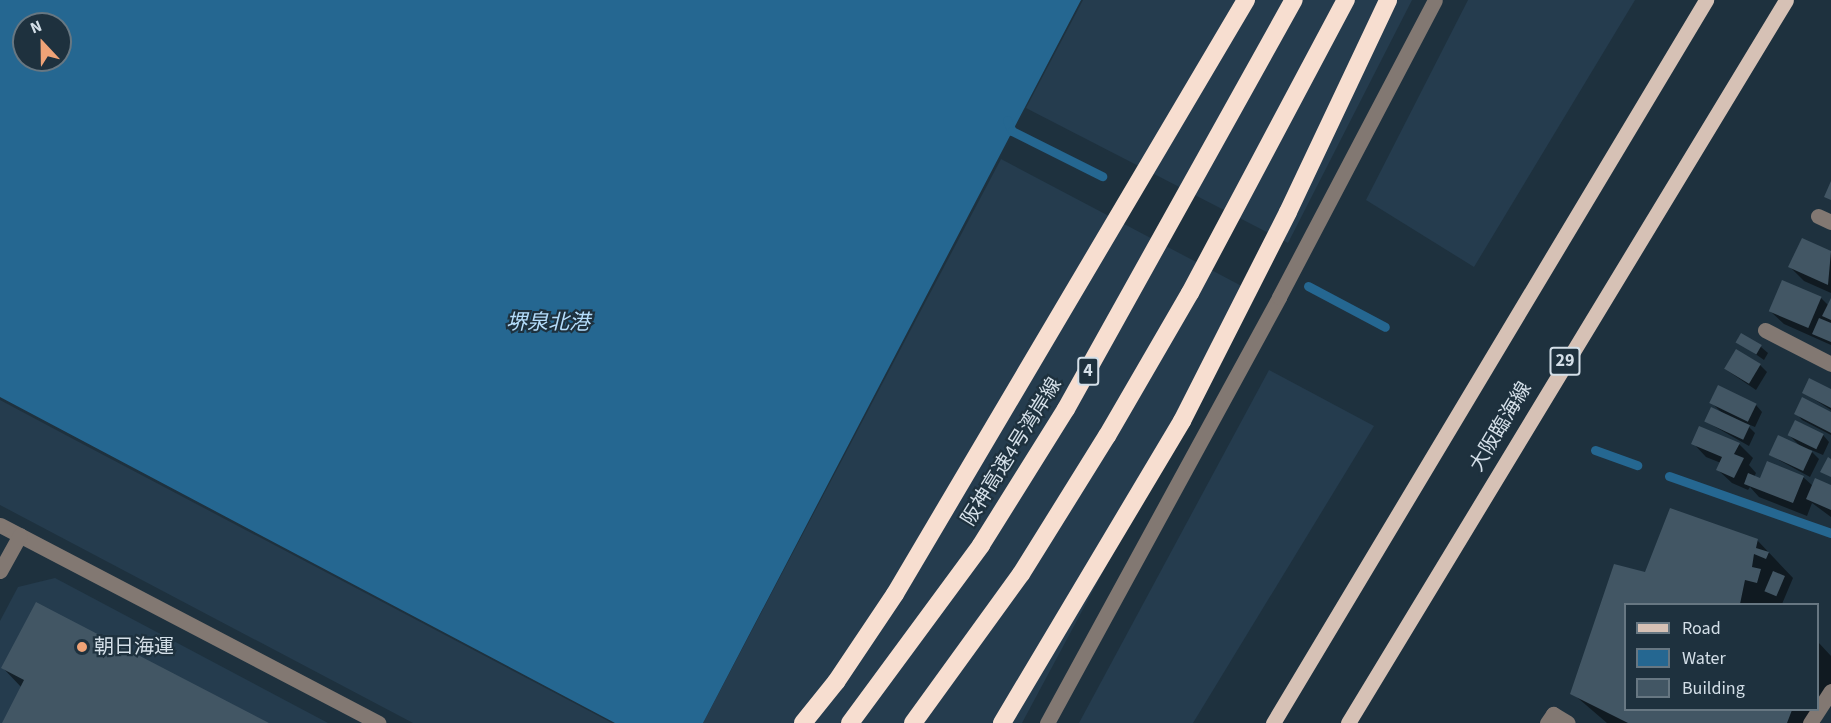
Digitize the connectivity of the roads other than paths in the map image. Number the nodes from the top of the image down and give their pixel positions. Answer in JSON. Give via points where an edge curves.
{"nodes":[{"id":1,"x":1246,"y":0,"type":"edge"},
{"id":2,"x":1294,"y":0,"type":"edge"},
{"id":3,"x":1346,"y":0,"type":"edge"},
{"id":4,"x":1388,"y":0,"type":"edge"},
{"id":5,"x":1435,"y":0,"type":"edge"},
{"id":6,"x":1706,"y":0,"type":"edge"},
{"id":7,"x":1786,"y":0,"type":"edge"},
{"id":8,"x":1765,"y":330,"type":"dead end"},
{"id":9,"x":1831,"y":364,"type":"edge"},
{"id":10,"x":0,"y":525,"type":"edge"},
{"id":11,"x":20,"y":535,"type":"junction"},
{"id":12,"x":0,"y":571,"type":"edge"},
{"id":13,"x":1831,"y":691,"type":"edge"},
{"id":14,"x":1819,"y":709,"type":"edge"},
{"id":15,"x":378,"y":723,"type":"edge"},
{"id":16,"x":803,"y":723,"type":"edge"},
{"id":17,"x":850,"y":723,"type":"edge"},
{"id":18,"x":913,"y":723,"type":"edge"},
{"id":19,"x":1002,"y":723,"type":"edge"},
{"id":20,"x":1047,"y":723,"type":"edge"},
{"id":21,"x":1273,"y":723,"type":"edge"},
{"id":22,"x":1348,"y":723,"type":"edge"},
{"id":23,"x":1547,"y":723,"type":"edge"},
{"id":24,"x":1568,"y":723,"type":"edge"}],
"edges":[{"from":1,"to":16,"type":"highway","via":[[895,594],[836,682]]},
{"from":2,"to":17,"type":"highway","name":"阪神高速4号湾岸線","number":"4","via":[[1158,250],[1060,418],[981,545]]},
{"from":3,"to":18,"type":"highway","via":[[1190,293],[1107,436],[1021,574]]},
{"from":4,"to":19,"type":"highway","via":[[1288,212],[1182,421]]},
{"from":5,"to":20,"type":"street"},
{"from":6,"to":21,"type":"main road","name":"大阪臨海線"},
{"from":7,"to":22,"type":"main road","name":"大阪臨海線","number":"29"},
{"from":8,"to":9,"type":"street"},
{"from":10,"to":11,"type":"street"},
{"from":11,"to":12,"type":"street"},
{"from":11,"to":15,"type":"street"},
{"from":13,"to":14,"type":"street"},
{"from":23,"to":24,"type":"street","via":[[1553,714]]}]}
